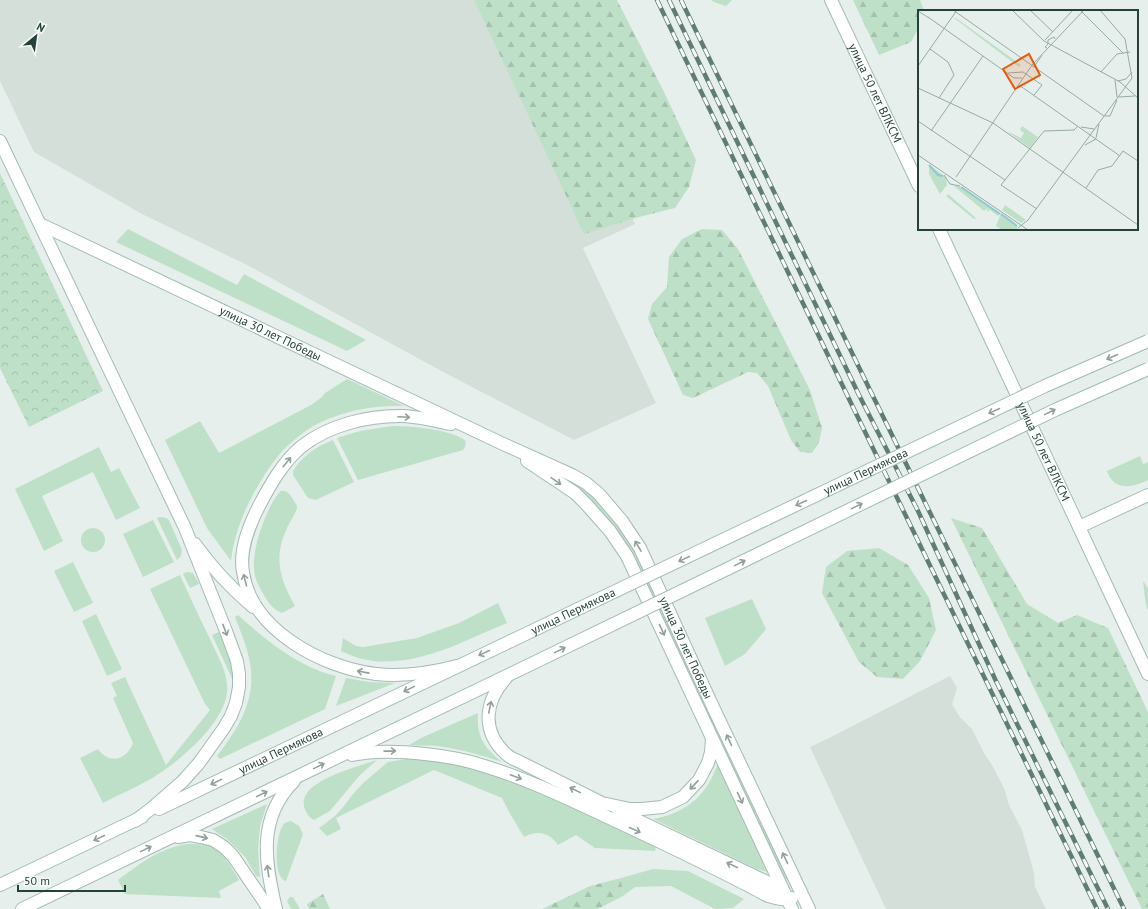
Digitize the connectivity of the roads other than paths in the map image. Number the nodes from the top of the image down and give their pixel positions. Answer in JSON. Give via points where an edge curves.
{"nodes":[{"id":1,"x":831,"y":0,"type":"edge"},
{"id":2,"x":0,"y":141,"type":"edge"},
{"id":3,"x":918,"y":184,"type":"edge"},
{"id":4,"x":40,"y":224,"type":"junction"},
{"id":5,"x":939,"y":230,"type":"edge"},
{"id":6,"x":1148,"y":341,"type":"edge"},
{"id":7,"x":1148,"y":369,"type":"edge"},
{"id":8,"x":481,"y":433,"type":"junction"},
{"id":9,"x":501,"y":443,"type":"junction"},
{"id":10,"x":1148,"y":495,"type":"edge"},
{"id":11,"x":1080,"y":526,"type":"junction"},
{"id":12,"x":185,"y":528,"type":"junction"},
{"id":13,"x":262,"y":615,"type":"junction"},
{"id":14,"x":457,"y":666,"type":"junction"},
{"id":15,"x":1148,"y":674,"type":"edge"},
{"id":16,"x":510,"y":675,"type":"junction"},
{"id":17,"x":712,"y":737,"type":"junction"},
{"id":18,"x":337,"y":757,"type":"junction"},
{"id":19,"x":301,"y":775,"type":"junction"},
{"id":20,"x":602,"y":803,"type":"junction"},
{"id":21,"x":135,"y":821,"type":"junction"},
{"id":22,"x":164,"y":840,"type":"junction"},
{"id":23,"x":0,"y":885,"type":"edge"},
{"id":24,"x":801,"y":893,"type":"junction"},
{"id":25,"x":790,"y":904,"type":"edge"},
{"id":26,"x":22,"y":909,"type":"edge"},
{"id":27,"x":269,"y":909,"type":"edge"},
{"id":28,"x":276,"y":909,"type":"edge"},
{"id":29,"x":809,"y":909,"type":"edge"}],
"edges":[{"from":1,"to":3,"type":"street","name":"улица 50 лет ВЛКСМ"},
{"from":2,"to":4,"type":"street"},
{"from":4,"to":8,"type":"street","name":"улица 30 лет Победы"},
{"from":4,"to":12,"type":"street"},
{"from":5,"to":11,"type":"street","name":"улица 50 лет ВЛКСМ"},
{"from":6,"to":14,"type":"street","name":"улица Пермякова","one_way":true,"bridge":true,"via":[[1045,386]]},
{"from":16,"to":7,"type":"street","one_way":true,"bridge":true,"via":[[1048,413]]},
{"from":8,"to":9,"type":"street","name":"улица 30 лет Победы"},
{"from":13,"to":8,"type":"street","one_way":true,"via":[[244,580],[242,562],[245,542],[269,488],[300,448],[336,428],[380,417],[404,416],[430,420]]},
{"from":9,"to":17,"type":"street","name":"улица 30 лет Победы","one_way":true,"via":[[574,493],[610,531],[627,556]]},
{"from":24,"to":9,"type":"street","name":"улица 30 лет Победы","one_way":true,"via":[[640,548],[622,521],[586,483]]},
{"from":10,"to":11,"type":"street"},
{"from":11,"to":15,"type":"street","name":"улица 50 лет ВЛКСМ"},
{"from":12,"to":13,"type":"street","via":[[198,549],[219,574],[237,594]]},
{"from":12,"to":21,"type":"street","one_way":true,"via":[[237,661],[239,687],[231,716],[199,763],[183,782]]},
{"from":14,"to":13,"type":"street","one_way":true,"via":[[410,675],[376,674],[344,668],[297,645]]},
{"from":14,"to":21,"type":"street","name":"улица Пермякова","one_way":true},
{"from":16,"to":18,"type":"street"},
{"from":20,"to":16,"type":"street","one_way":true,"via":[[518,761],[505,753],[495,741],[490,728],[489,708],[492,697]]},
{"from":17,"to":20,"type":"street","one_way":true,"via":[[708,763],[698,780],[683,797],[662,807],[642,809]]},
{"from":17,"to":25,"type":"street","name":"улица 30 лет Победы","one_way":true},
{"from":19,"to":18,"type":"street","one_way":true},
{"from":18,"to":25,"type":"street","one_way":true,"via":[[367,752],[405,751],[480,764],[544,788],[687,854],[768,896]]},
{"from":22,"to":19,"type":"street","one_way":true},
{"from":28,"to":19,"type":"street","one_way":true,"via":[[267,860],[266,843],[270,820],[280,798]]},
{"from":25,"to":20,"type":"street","one_way":true,"via":[[767,882]]},
{"from":21,"to":23,"type":"street","name":"улица Пермякова","one_way":true},
{"from":26,"to":22,"type":"street","one_way":true},
{"from":22,"to":27,"type":"street","one_way":true,"via":[[190,835],[213,840],[224,847]]},
{"from":24,"to":25,"type":"street"},
{"from":24,"to":29,"type":"street","name":"улица 30 лет Победы"}]}
